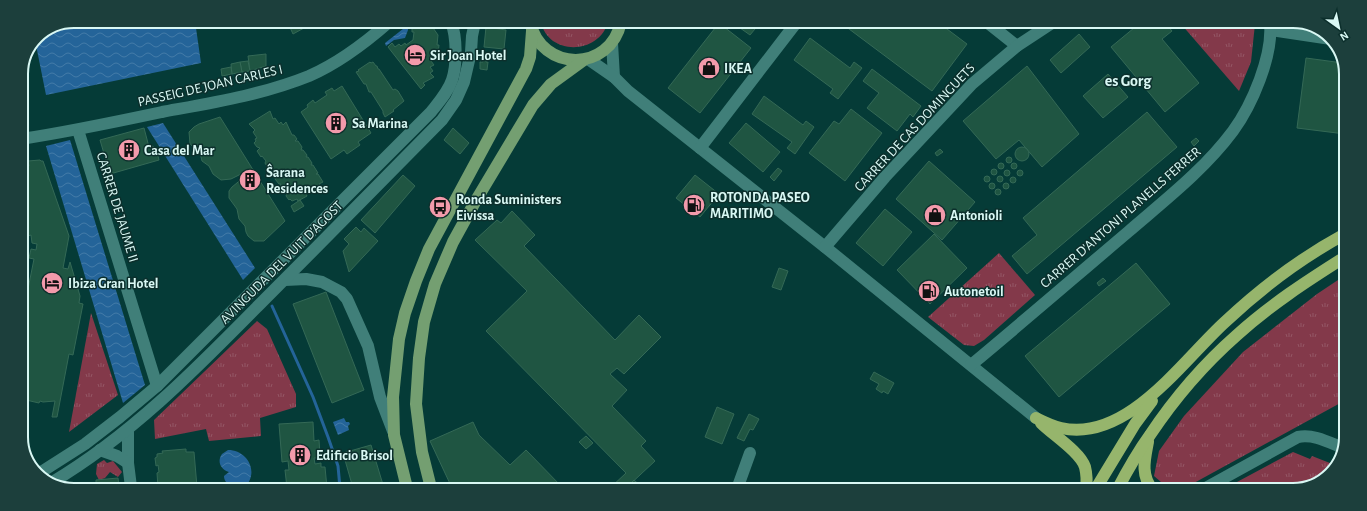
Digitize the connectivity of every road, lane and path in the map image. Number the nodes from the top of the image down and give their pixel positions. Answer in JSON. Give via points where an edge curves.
{"nodes":[{"id":1,"x":382,"y":28,"type":"edge"},
{"id":2,"x":453,"y":28,"type":"edge"},
{"id":3,"x":474,"y":28,"type":"edge"},
{"id":4,"x":529,"y":28,"type":"edge"},
{"id":5,"x":530,"y":28,"type":"edge"},
{"id":6,"x":619,"y":28,"type":"edge"},
{"id":7,"x":792,"y":28,"type":"edge"},
{"id":8,"x":995,"y":28,"type":"edge"},
{"id":9,"x":1045,"y":28,"type":"edge"},
{"id":10,"x":1270,"y":28,"type":"edge"},
{"id":11,"x":1275,"y":28,"type":"edge"},
{"id":12,"x":1319,"y":37,"type":"edge"},
{"id":13,"x":612,"y":43,"type":"junction"},
{"id":14,"x":1018,"y":46,"type":"junction"},
{"id":15,"x":586,"y":59,"type":"junction"},
{"id":16,"x":615,"y":79,"type":"junction"},
{"id":17,"x":78,"y":130,"type":"junction"},
{"id":18,"x":28,"y":138,"type":"edge"},
{"id":19,"x":700,"y":148,"type":"junction"},
{"id":20,"x":1339,"y":238,"type":"edge"},
{"id":21,"x":825,"y":247,"type":"junction"},
{"id":22,"x":1339,"y":260,"type":"edge"},
{"id":23,"x":285,"y":280,"type":"junction"},
{"id":24,"x":970,"y":365,"type":"junction"},
{"id":25,"x":1167,"y":381,"type":"junction"},
{"id":26,"x":157,"y":386,"type":"junction"},
{"id":27,"x":1036,"y":418,"type":"junction"},
{"id":28,"x":128,"y":429,"type":"junction"},
{"id":29,"x":394,"y":434,"type":"junction"},
{"id":30,"x":1150,"y":435,"type":"junction"},
{"id":31,"x":1338,"y":446,"type":"edge"},
{"id":32,"x":100,"y":450,"type":"junction"},
{"id":33,"x":750,"y":453,"type":"dead end"},
{"id":34,"x":128,"y":463,"type":"junction"},
{"id":35,"x":42,"y":471,"type":"edge"},
{"id":36,"x":56,"y":480,"type":"edge"},
{"id":37,"x":130,"y":483,"type":"edge"},
{"id":38,"x":406,"y":483,"type":"edge"},
{"id":39,"x":429,"y":483,"type":"edge"},
{"id":40,"x":739,"y":483,"type":"edge"},
{"id":41,"x":1086,"y":483,"type":"edge"},
{"id":42,"x":1099,"y":483,"type":"edge"},
{"id":43,"x":1120,"y":483,"type":"edge"},
{"id":44,"x":1148,"y":483,"type":"edge"},
{"id":45,"x":1215,"y":483,"type":"edge"}],
"edges":[{"from":1,"to":17,"type":"street","name":"PASSEIG DE JOAN CARLES I","via":[[335,62],[309,76],[270,90]]},
{"from":2,"to":26,"type":"street","name":"AVINGUDA DEL VUIT D'AGOST","via":[[456,51],[452,80],[432,112]]},
{"from":3,"to":23,"type":"street","name":"AVINGUDA DEL VUIT D'AGOST","via":[[464,82],[456,100],[442,120]]},
{"from":4,"to":29,"type":"main road","via":[[530,57],[526,69],[438,233],[407,307],[396,363],[393,397]]},
{"from":5,"to":15,"type":"main road","via":[[540,44],[551,54],[569,60]]},
{"from":6,"to":13,"type":"main road"},
{"from":7,"to":19,"type":"street"},
{"from":8,"to":14,"type":"street"},
{"from":9,"to":14,"type":"street","name":"CARRER DE CAS DOMINGUETS"},
{"from":10,"to":24,"type":"street","name":"CARRER D'ANTONI PLANELLS FERRER","via":[[1266,56],[1252,100],[1233,131],[1199,170]]},
{"from":11,"to":12,"type":"street"},
{"from":13,"to":15,"type":"main road","via":[[598,55]]},
{"from":13,"to":16,"type":"street"},
{"from":14,"to":21,"type":"street","name":"CARRER DE CAS DOMINGUETS","via":[[972,84],[944,112]]},
{"from":15,"to":16,"type":"street"},
{"from":15,"to":39,"type":"main road","via":[[551,84],[534,105],[475,202],[453,242],[435,284],[424,322],[416,404]]},
{"from":16,"to":19,"type":"street"},
{"from":17,"to":18,"type":"street","name":"PASSEIG DE JOAN CARLES I"},
{"from":17,"to":26,"type":"street","name":"CARRER DE JAUME II"},
{"from":19,"to":21,"type":"street"},
{"from":20,"to":25,"type":"highway","via":[[1295,264],[1259,291],[1223,323]]},
{"from":21,"to":24,"type":"street"},
{"from":22,"to":30,"type":"highway","via":[[1304,282],[1236,335],[1194,379]]},
{"from":23,"to":28,"type":"street","name":"AVINGUDA DEL VUIT D'AGOST","via":[[181,384]]},
{"from":23,"to":29,"type":"street","via":[[306,279],[322,282],[341,292],[347,299],[368,346],[380,397]]},
{"from":24,"to":27,"type":"street"},
{"from":25,"to":27,"type":"highway","via":[[1139,406],[1120,418],[1100,426],[1062,428]]},
{"from":25,"to":42,"type":"highway","via":[[1135,424]]},
{"from":26,"to":35,"type":"street","name":"AVINGUDA DEL VUIT D'AGOST","via":[[85,444]]},
{"from":27,"to":41,"type":"highway","via":[[1076,453],[1085,466]]},
{"from":28,"to":32,"type":"street","name":"AVINGUDA DEL VUIT D'AGOST"},
{"from":28,"to":34,"type":"street"},
{"from":29,"to":38,"type":"main road"},
{"from":30,"to":43,"type":"highway"},
{"from":30,"to":44,"type":"highway","via":[[1144,467]]},
{"from":31,"to":45,"type":"street","via":[[1315,437],[1298,438]]},
{"from":32,"to":34,"type":"street"},
{"from":32,"to":36,"type":"street","name":"AVINGUDA DEL VUIT D'AGOST"},
{"from":33,"to":40,"type":"street"},
{"from":34,"to":37,"type":"street"}]}
